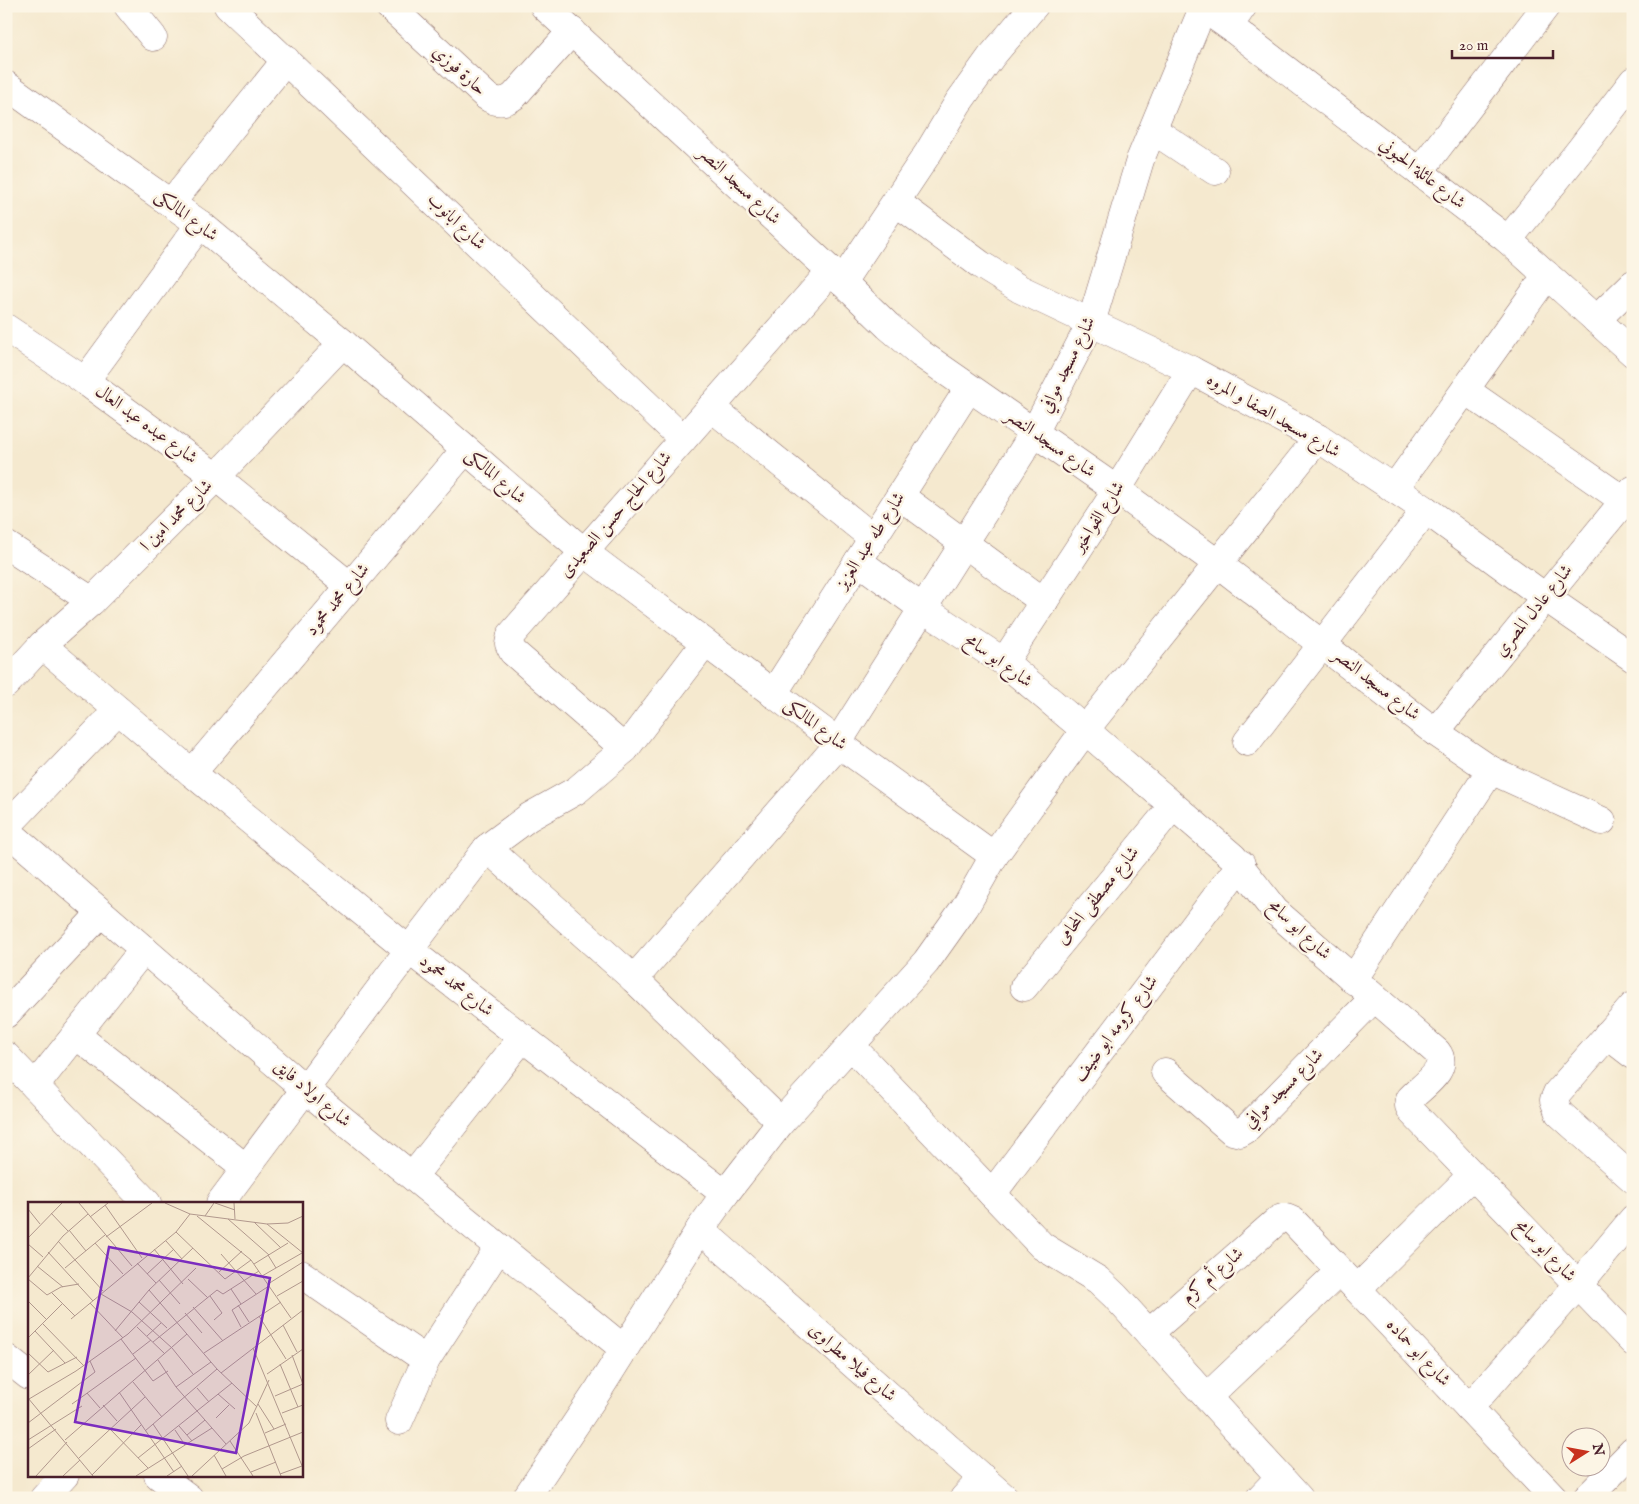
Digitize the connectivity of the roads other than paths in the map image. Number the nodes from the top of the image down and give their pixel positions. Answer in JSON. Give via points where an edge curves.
{"nodes":[{"id":1,"x":128,"y":6,"type":"edge"},
{"id":2,"x":389,"y":6,"type":"edge"},
{"id":3,"x":544,"y":6,"type":"edge"},
{"id":4,"x":1034,"y":6,"type":"edge"},
{"id":5,"x":1546,"y":6,"type":"edge"},
{"id":6,"x":1202,"y":7,"type":"edge"},
{"id":7,"x":240,"y":10,"type":"edge"},
{"id":8,"x":1236,"y":16,"type":"edge"},
{"id":9,"x":572,"y":31,"type":"junction"},
{"id":10,"x":154,"y":37,"type":"dead end"},
{"id":11,"x":286,"y":60,"type":"junction"},
{"id":12,"x":1633,"y":81,"type":"edge"},
{"id":13,"x":6,"y":85,"type":"edge"},
{"id":14,"x":1153,"y":130,"type":"junction"},
{"id":15,"x":1215,"y":171,"type":"dead end"},
{"id":16,"x":1419,"y":172,"type":"junction"},
{"id":17,"x":896,"y":202,"type":"junction"},
{"id":18,"x":171,"y":203,"type":"junction"},
{"id":19,"x":200,"y":224,"type":"junction"},
{"id":20,"x":1508,"y":240,"type":"junction"},
{"id":21,"x":1547,"y":275,"type":"junction"},
{"id":22,"x":836,"y":276,"type":"junction"},
{"id":23,"x":1633,"y":284,"type":"edge"},
{"id":24,"x":1596,"y":320,"type":"junction"},
{"id":25,"x":1091,"y":323,"type":"junction"},
{"id":26,"x":6,"y":328,"type":"edge"},
{"id":27,"x":344,"y":343,"type":"junction"},
{"id":28,"x":1633,"y":353,"type":"edge"},
{"id":29,"x":1191,"y":370,"type":"junction"},
{"id":30,"x":86,"y":381,"type":"junction"},
{"id":31,"x":969,"y":388,"type":"junction"},
{"id":32,"x":1465,"y":390,"type":"junction"},
{"id":33,"x":711,"y":407,"type":"junction"},
{"id":34,"x":1034,"y":433,"type":"junction"},
{"id":35,"x":1318,"y":438,"type":"junction"},
{"id":36,"x":683,"y":439,"type":"junction"},
{"id":37,"x":465,"y":450,"type":"junction"},
{"id":38,"x":216,"y":477,"type":"junction"},
{"id":39,"x":1394,"y":489,"type":"junction"},
{"id":40,"x":1117,"y":490,"type":"junction"},
{"id":41,"x":900,"y":496,"type":"junction"},
{"id":42,"x":1630,"y":499,"type":"edge"},
{"id":43,"x":1426,"y":510,"type":"junction"},
{"id":44,"x":873,"y":538,"type":"junction"},
{"id":45,"x":964,"y":543,"type":"junction"},
{"id":46,"x":6,"y":545,"type":"edge"},
{"id":47,"x":584,"y":552,"type":"junction"},
{"id":48,"x":858,"y":562,"type":"junction"},
{"id":49,"x":1218,"y":564,"type":"junction"},
{"id":50,"x":350,"y":586,"type":"junction"},
{"id":51,"x":1545,"y":597,"type":"junction"},
{"id":52,"x":92,"y":601,"type":"junction"},
{"id":53,"x":1044,"y":602,"type":"junction"},
{"id":54,"x":922,"y":608,"type":"junction"},
{"id":55,"x":705,"y":643,"type":"junction"},
{"id":56,"x":1323,"y":644,"type":"junction"},
{"id":57,"x":42,"y":645,"type":"junction"},
{"id":58,"x":1633,"y":658,"type":"edge"},
{"id":59,"x":1004,"y":662,"type":"junction"},
{"id":60,"x":6,"y":684,"type":"edge"},
{"id":61,"x":773,"y":694,"type":"junction"},
{"id":62,"x":118,"y":710,"type":"junction"},
{"id":63,"x":1085,"y":730,"type":"junction"},
{"id":64,"x":1436,"y":732,"type":"junction"},
{"id":65,"x":1247,"y":742,"type":"dead end"},
{"id":66,"x":839,"y":743,"type":"junction"},
{"id":67,"x":625,"y":749,"type":"junction"},
{"id":68,"x":1491,"y":770,"type":"junction"},
{"id":69,"x":192,"y":773,"type":"junction"},
{"id":70,"x":1173,"y":806,"type":"junction"},
{"id":71,"x":1602,"y":820,"type":"dead end"},
{"id":72,"x":6,"y":829,"type":"edge"},
{"id":73,"x":487,"y":848,"type":"junction"},
{"id":74,"x":994,"y":856,"type":"junction"},
{"id":75,"x":1240,"y":864,"type":"junction"},
{"id":76,"x":101,"y":912,"type":"junction"},
{"id":77,"x":144,"y":949,"type":"junction"},
{"id":78,"x":409,"y":950,"type":"junction"},
{"id":79,"x":634,"y":979,"type":"junction"},
{"id":80,"x":1353,"y":980,"type":"junction"},
{"id":81,"x":1024,"y":987,"type":"dead end"},
{"id":82,"x":1374,"y":998,"type":"junction"},
{"id":83,"x":1633,"y":1006,"type":"edge"},
{"id":84,"x":6,"y":1014,"type":"edge"},
{"id":85,"x":76,"y":1035,"type":"junction"},
{"id":86,"x":1607,"y":1035,"type":"junction"},
{"id":87,"x":523,"y":1037,"type":"junction"},
{"id":88,"x":851,"y":1046,"type":"junction"},
{"id":89,"x":1633,"y":1055,"type":"edge"},
{"id":90,"x":6,"y":1056,"type":"edge"},
{"id":91,"x":1166,"y":1072,"type":"dead end"},
{"id":92,"x":35,"y":1086,"type":"junction"},
{"id":93,"x":305,"y":1089,"type":"junction"},
{"id":94,"x":781,"y":1122,"type":"junction"},
{"id":95,"x":246,"y":1168,"type":"junction"},
{"id":96,"x":1472,"y":1175,"type":"junction"},
{"id":97,"x":413,"y":1176,"type":"junction"},
{"id":98,"x":1633,"y":1179,"type":"edge"},
{"id":99,"x":725,"y":1194,"type":"junction"},
{"id":100,"x":992,"y":1194,"type":"junction"},
{"id":101,"x":146,"y":1202,"type":"edge"},
{"id":102,"x":221,"y":1202,"type":"edge"},
{"id":103,"x":1633,"y":1219,"type":"edge"},
{"id":104,"x":1278,"y":1220,"type":"joint"},
{"id":105,"x":700,"y":1229,"type":"junction"},
{"id":106,"x":499,"y":1247,"type":"junction"},
{"id":107,"x":302,"y":1275,"type":"edge"},
{"id":108,"x":1349,"y":1280,"type":"junction"},
{"id":109,"x":1578,"y":1285,"type":"junction"},
{"id":110,"x":1149,"y":1333,"type":"junction"},
{"id":111,"x":1633,"y":1342,"type":"edge"},
{"id":112,"x":624,"y":1349,"type":"junction"},
{"id":113,"x":6,"y":1358,"type":"edge"},
{"id":114,"x":426,"y":1360,"type":"junction"},
{"id":115,"x":28,"y":1375,"type":"edge"},
{"id":116,"x":1207,"y":1397,"type":"junction"},
{"id":117,"x":1469,"y":1408,"type":"junction"},
{"id":118,"x":399,"y":1421,"type":"dead end"},
{"id":119,"x":1633,"y":1451,"type":"edge"},
{"id":120,"x":64,"y":1476,"type":"edge"},
{"id":121,"x":159,"y":1476,"type":"edge"},
{"id":122,"x":1280,"y":1477,"type":"junction"},
{"id":123,"x":982,"y":1478,"type":"junction"},
{"id":124,"x":44,"y":1498,"type":"edge"},
{"id":125,"x":189,"y":1498,"type":"edge"},
{"id":126,"x":526,"y":1498,"type":"edge"},
{"id":127,"x":964,"y":1498,"type":"edge"},
{"id":128,"x":1004,"y":1498,"type":"edge"},
{"id":129,"x":1260,"y":1498,"type":"edge"},
{"id":130,"x":1299,"y":1498,"type":"edge"},
{"id":131,"x":1554,"y":1498,"type":"edge"},
{"id":132,"x":1587,"y":1498,"type":"edge"}],
"edges":[{"from":1,"to":10,"type":"street"},
{"from":2,"to":9,"type":"street","name":"حارة فوزي","via":[[486,96],[497,101],[514,96]]},
{"from":3,"to":9,"type":"street","name":"شارع مسجد النصر"},
{"from":4,"to":17,"type":"street","name":"شارع الحاج حسن الصعيدى","via":[[991,56]]},
{"from":5,"to":16,"type":"street"},
{"from":6,"to":8,"type":"street","name":"شارع عائلة الحبوني"},
{"from":6,"to":14,"type":"street","name":"شارع مسجد موافي"},
{"from":7,"to":11,"type":"street","name":"شارع ابانوب"},
{"from":8,"to":16,"type":"street","name":"شارع عائلة الحبوني"},
{"from":9,"to":22,"type":"street","name":"شارع مسجد النصر"},
{"from":11,"to":18,"type":"street"},
{"from":11,"to":36,"type":"street","name":"شارع ابانوب"},
{"from":12,"to":20,"type":"street"},
{"from":13,"to":18,"type":"street","name":"شارع المالكى"},
{"from":14,"to":15,"type":"street"},
{"from":14,"to":25,"type":"street","name":"شارع مسجد موافي","via":[[1140,160]]},
{"from":16,"to":20,"type":"street","name":"شارع عائلة الحبوني"},
{"from":17,"to":22,"type":"street","name":"شارع الحاج حسن الصعيدى"},
{"from":17,"to":25,"type":"street","name":"شارع مسجد الصفا و المروه","via":[[981,265],[1020,289]]},
{"from":18,"to":19,"type":"street","name":"شارع المالكى"},
{"from":19,"to":27,"type":"street","name":"شارع المالكى"},
{"from":19,"to":30,"type":"street"},
{"from":20,"to":21,"type":"street","name":"شارع عائلة الحبوني"},
{"from":21,"to":24,"type":"street","name":"شارع عائلة الحبوني"},
{"from":21,"to":32,"type":"street"},
{"from":22,"to":31,"type":"street","name":"شارع مسجد النصر","via":[[921,354]]},
{"from":22,"to":33,"type":"street","name":"شارع الحاج حسن الصعيدى"},
{"from":23,"to":24,"type":"street"},
{"from":24,"to":28,"type":"street","name":"شارع عائلة الحبوني"},
{"from":25,"to":29,"type":"street","name":"شارع مسجد الصفا و المروه"},
{"from":25,"to":34,"type":"street","name":"شارع مسجد موافي"},
{"from":26,"to":30,"type":"street","name":"شارع عبده عبد العال"},
{"from":27,"to":37,"type":"street","name":"شارع المالكى"},
{"from":27,"to":38,"type":"street","name":"شارع محمد امين ا"},
{"from":29,"to":35,"type":"street","name":"شارع مسجد الصفا و المروه"},
{"from":29,"to":40,"type":"street","name":"شارع الفواخير"},
{"from":30,"to":38,"type":"street","name":"شارع عبده عبد العال"},
{"from":31,"to":34,"type":"street","name":"شارع مسجد النصر"},
{"from":31,"to":41,"type":"street","name":"شارع طه عبد العزيز"},
{"from":32,"to":39,"type":"street"},
{"from":32,"to":42,"type":"street"},
{"from":33,"to":36,"type":"street","name":"شارع الحاج حسن الصعيدى"},
{"from":33,"to":44,"type":"street"},
{"from":34,"to":40,"type":"street","name":"شارع مسجد النصر"},
{"from":34,"to":45,"type":"street","name":"شارع مسجد موافي"},
{"from":35,"to":39,"type":"street","name":"شارع مسجد الصفا و المروه"},
{"from":35,"to":49,"type":"street"},
{"from":36,"to":47,"type":"street","name":"شارع الحاج حسن الصعيدى"},
{"from":37,"to":47,"type":"street","name":"شارع المالكى"},
{"from":37,"to":50,"type":"street","name":"شارع محمد محمود"},
{"from":38,"to":50,"type":"street","name":"شارع عبده عبد العال"},
{"from":38,"to":52,"type":"street","name":"شارع محمد امين ا"},
{"from":39,"to":43,"type":"street","name":"شارع مسجد الصفا و المروه"},
{"from":40,"to":49,"type":"street","name":"شارع مسجد النصر"},
{"from":40,"to":53,"type":"street","name":"شارع الفواخير"},
{"from":41,"to":44,"type":"street","name":"شارع طه عبد العزيز"},
{"from":41,"to":45,"type":"street"},
{"from":42,"to":51,"type":"street","name":"شارع عادل المصري"},
{"from":43,"to":51,"type":"street","name":"شارع مسجد الصفا و المروه"},
{"from":43,"to":56,"type":"street"},
{"from":44,"to":48,"type":"street","name":"شارع طه عبد العزيز"},
{"from":45,"to":53,"type":"street"},
{"from":45,"to":54,"type":"street","name":"شارع مسجد موافي"},
{"from":46,"to":52,"type":"street"},
{"from":47,"to":55,"type":"street","name":"شارع المالكى"},
{"from":47,"to":67,"type":"street","name":"شارع الحاج حسن الصعيدى","via":[[511,635],[509,644],[513,652]]},
{"from":48,"to":54,"type":"street","name":"شارع ابو سامح"},
{"from":48,"to":61,"type":"street","name":"شارع طه عبد العزيز"},
{"from":49,"to":56,"type":"street","name":"شارع مسجد النصر"},
{"from":49,"to":63,"type":"street"},
{"from":50,"to":69,"type":"street","name":"شارع محمد محمود"},
{"from":51,"to":58,"type":"street","name":"شارع مسجد الصفا و المروه"},
{"from":51,"to":64,"type":"street","name":"شارع عادل المصري"},
{"from":52,"to":57,"type":"street","name":"شارع محمد امين ا"},
{"from":53,"to":59,"type":"street","name":"شارع الفواخير"},
{"from":54,"to":59,"type":"street","name":"شارع ابو سامح"},
{"from":54,"to":66,"type":"street","name":"شارع مسجد موافي"},
{"from":55,"to":61,"type":"street","name":"شارع المالكى"},
{"from":55,"to":67,"type":"street"},
{"from":56,"to":64,"type":"street","name":"شارع مسجد النصر"},
{"from":56,"to":65,"type":"street"},
{"from":57,"to":60,"type":"street","name":"شارع محمد امين ا"},
{"from":57,"to":62,"type":"street","name":"شارع محمد محمود"},
{"from":59,"to":63,"type":"street","name":"شارع ابو سامح"},
{"from":61,"to":66,"type":"street","name":"شارع المالكى"},
{"from":62,"to":69,"type":"street","name":"شارع محمد محمود"},
{"from":62,"to":72,"type":"street"},
{"from":63,"to":70,"type":"street","name":"شارع ابو سامح"},
{"from":63,"to":74,"type":"street"},
{"from":64,"to":68,"type":"street","name":"شارع مسجد النصر"},
{"from":66,"to":74,"type":"street","name":"شارع المالكى"},
{"from":66,"to":79,"type":"street","name":"شارع مسجد موافي"},
{"from":67,"to":73,"type":"street","via":[[577,790],[529,817]]},
{"from":68,"to":71,"type":"street","name":"شارع مسجد النصر"},
{"from":68,"to":80,"type":"street"},
{"from":69,"to":78,"type":"street","name":"شارع محمد محمود"},
{"from":70,"to":75,"type":"street","name":"شارع ابو سامح"},
{"from":70,"to":81,"type":"street","name":"شارع مصطفى المحامى"},
{"from":72,"to":76,"type":"street","name":"شارع اولاد فايق"},
{"from":73,"to":78,"type":"street"},
{"from":73,"to":79,"type":"street"},
{"from":74,"to":88,"type":"street","via":[[965,907],[926,962]]},
{"from":75,"to":80,"type":"street","name":"شارع ابو سامح","via":[[1275,911]]},
{"from":75,"to":100,"type":"street","name":"شارع كرومه ابو ضيف"},
{"from":76,"to":77,"type":"street","name":"شارع اولاد فايق"},
{"from":76,"to":84,"type":"street"},
{"from":77,"to":85,"type":"street"},
{"from":77,"to":93,"type":"street","name":"شارع اولاد فايق"},
{"from":78,"to":87,"type":"street","name":"شارع محمد محمود"},
{"from":78,"to":93,"type":"street"},
{"from":79,"to":94,"type":"street"},
{"from":80,"to":82,"type":"street","name":"شارع ابو سامح"},
{"from":82,"to":91,"type":"street","name":"شارع مسجد موافي","via":[[1240,1133],[1232,1131]]},
{"from":82,"to":96,"type":"street","name":"شارع ابو سامح","via":[[1440,1056],[1439,1069],[1412,1096],[1409,1106]]},
{"from":83,"to":86,"type":"street"},
{"from":85,"to":92,"type":"street"},
{"from":85,"to":95,"type":"street"},
{"from":86,"to":89,"type":"street"},
{"from":86,"to":98,"type":"street","via":[[1557,1093],[1555,1106]]},
{"from":87,"to":97,"type":"street"},
{"from":87,"to":99,"type":"street","name":"شارع محمد محمود"},
{"from":88,"to":94,"type":"street"},
{"from":88,"to":100,"type":"street"},
{"from":90,"to":92,"type":"street"},
{"from":92,"to":101,"type":"street"},
{"from":93,"to":95,"type":"street"},
{"from":93,"to":97,"type":"street","name":"شارع اولاد فايق"},
{"from":94,"to":99,"type":"street"},
{"from":95,"to":102,"type":"street"},
{"from":96,"to":108,"type":"street"},
{"from":96,"to":109,"type":"street","name":"شارع ابو سامح"},
{"from":97,"to":106,"type":"street","name":"شارع اولاد فايق"},
{"from":99,"to":105,"type":"street"},
{"from":100,"to":110,"type":"street","via":[[1042,1246],[1098,1280]]},
{"from":103,"to":109,"type":"street"},
{"from":104,"to":108,"type":"street","name":"شارع ابو حماده","via":[[1282,1217],[1293,1221]]},
{"from":104,"to":110,"type":"street","name":"شارع أم كرم"},
{"from":105,"to":112,"type":"street"},
{"from":105,"to":123,"type":"street","name":"شارع فيلا مطراوى"},
{"from":106,"to":112,"type":"street","name":"شارع اولاد فايق"},
{"from":106,"to":114,"type":"street"},
{"from":107,"to":114,"type":"street"},
{"from":108,"to":116,"type":"street"},
{"from":108,"to":117,"type":"street","name":"شارع ابو حماده"},
{"from":109,"to":111,"type":"street","name":"شارع ابو سامح"},
{"from":109,"to":117,"type":"street"},
{"from":110,"to":116,"type":"street"},
{"from":112,"to":126,"type":"street"},
{"from":113,"to":115,"type":"street"},
{"from":114,"to":118,"type":"street"},
{"from":116,"to":122,"type":"street"},
{"from":117,"to":131,"type":"street","name":"شارع ابو حماده"},
{"from":119,"to":132,"type":"street"},
{"from":120,"to":124,"type":"street"},
{"from":121,"to":125,"type":"street"},
{"from":122,"to":129,"type":"street"},
{"from":122,"to":130,"type":"street"},
{"from":123,"to":127,"type":"street"},
{"from":123,"to":128,"type":"street","name":"شارع فيلا مطراوى"}]}
